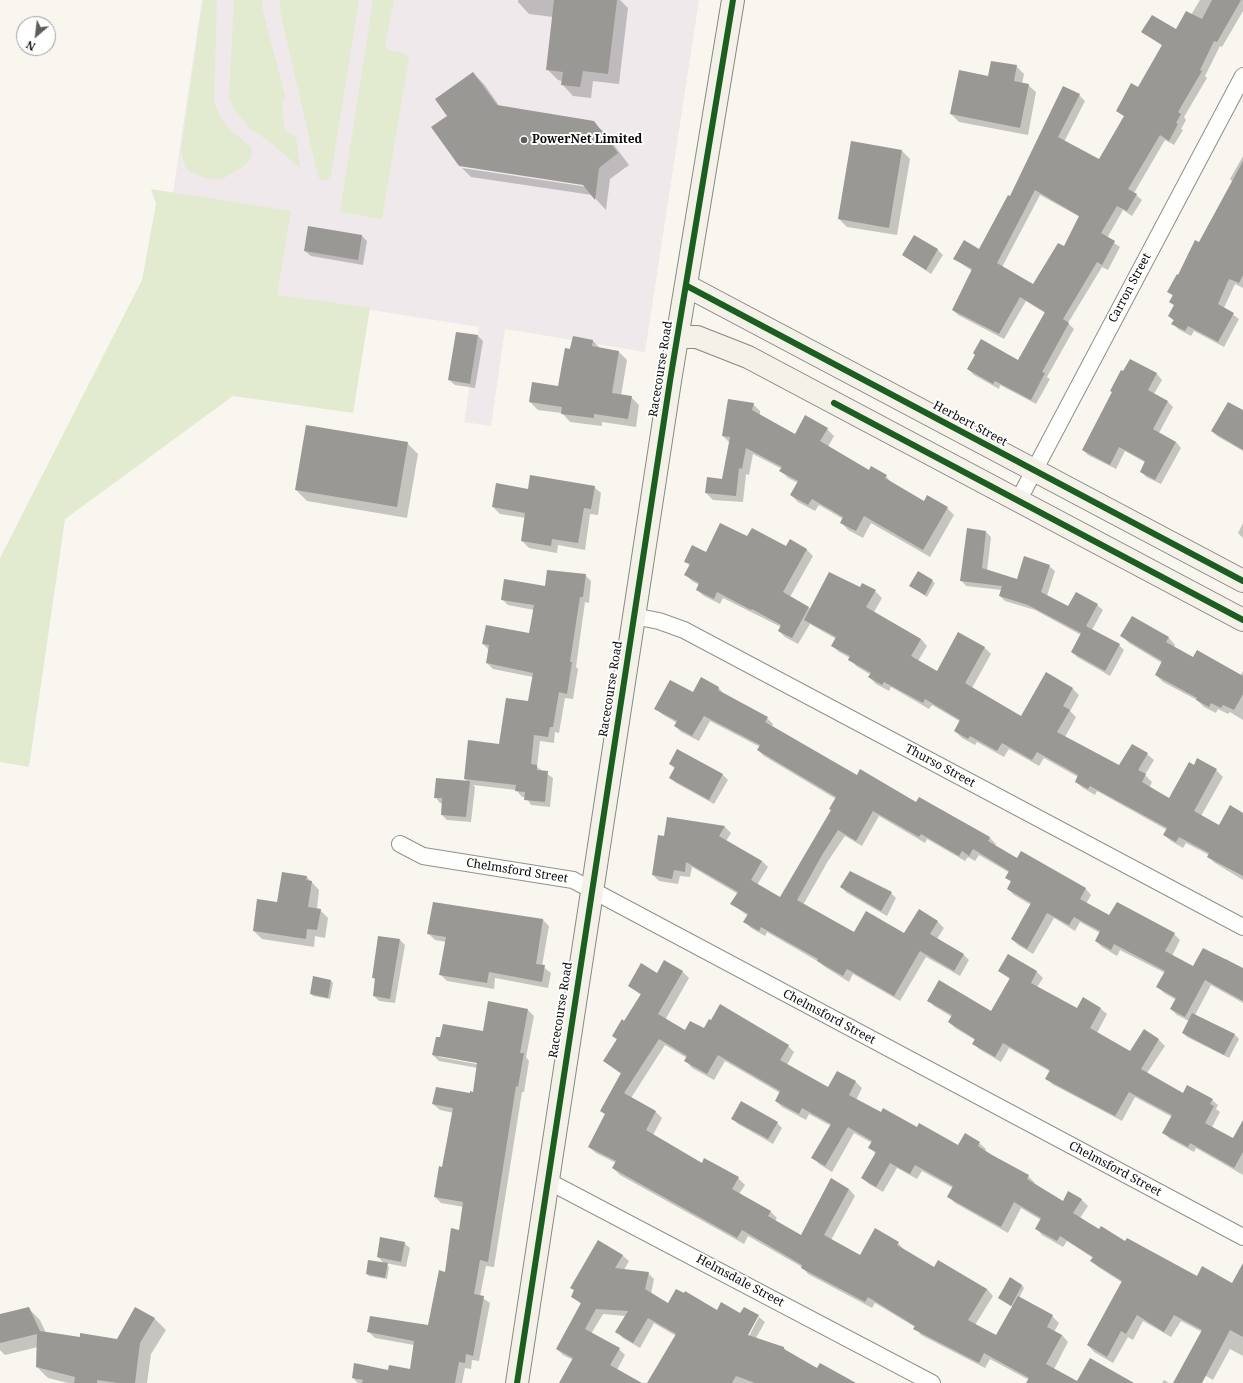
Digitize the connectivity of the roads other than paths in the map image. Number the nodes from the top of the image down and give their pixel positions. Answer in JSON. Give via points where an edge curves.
{"nodes":[{"id":1,"x":733,"y":0,"type":"edge"},
{"id":2,"x":1243,"y":76,"type":"edge"},
{"id":3,"x":687,"y":286,"type":"junction"},
{"id":4,"x":677,"y":337,"type":"junction"},
{"id":5,"x":1034,"y":470,"type":"junction"},
{"id":6,"x":1018,"y":501,"type":"junction"},
{"id":7,"x":1243,"y":581,"type":"edge"},
{"id":8,"x":633,"y":616,"type":"junction"},
{"id":9,"x":1243,"y":620,"type":"edge"},
{"id":10,"x":400,"y":844,"type":"dead end"},
{"id":11,"x":591,"y":890,"type":"junction"},
{"id":12,"x":1243,"y":927,"type":"edge"},
{"id":13,"x":546,"y":1180,"type":"junction"},
{"id":14,"x":1243,"y":1237,"type":"edge"},
{"id":15,"x":517,"y":1383,"type":"edge"},
{"id":16,"x":932,"y":1383,"type":"edge"}],
"edges":[{"from":1,"to":3,"type":"street","name":"Racecourse Road"},
{"from":2,"to":5,"type":"street","name":"Carron Street"},
{"from":3,"to":4,"type":"street","name":"Racecourse Road"},
{"from":3,"to":5,"type":"street","name":"Herbert Street"},
{"from":4,"to":6,"type":"street","via":[[697,337],[748,357]]},
{"from":4,"to":8,"type":"street","name":"Racecourse Road"},
{"from":5,"to":6,"type":"street","name":"Carron Street"},
{"from":5,"to":7,"type":"street","name":"Herbert Street"},
{"from":6,"to":9,"type":"street"},
{"from":8,"to":11,"type":"street","name":"Racecourse Road"},
{"from":8,"to":12,"type":"street","name":"Thurso Street","via":[[659,621],[684,630]]},
{"from":10,"to":11,"type":"street","name":"Chelmsford Street","via":[[423,856],[573,880]]},
{"from":11,"to":13,"type":"street","name":"Racecourse Road"},
{"from":11,"to":14,"type":"street","name":"Chelmsford Street"},
{"from":13,"to":15,"type":"street","name":"Racecourse Road"},
{"from":13,"to":16,"type":"street","name":"Helmsdale Street"}]}
